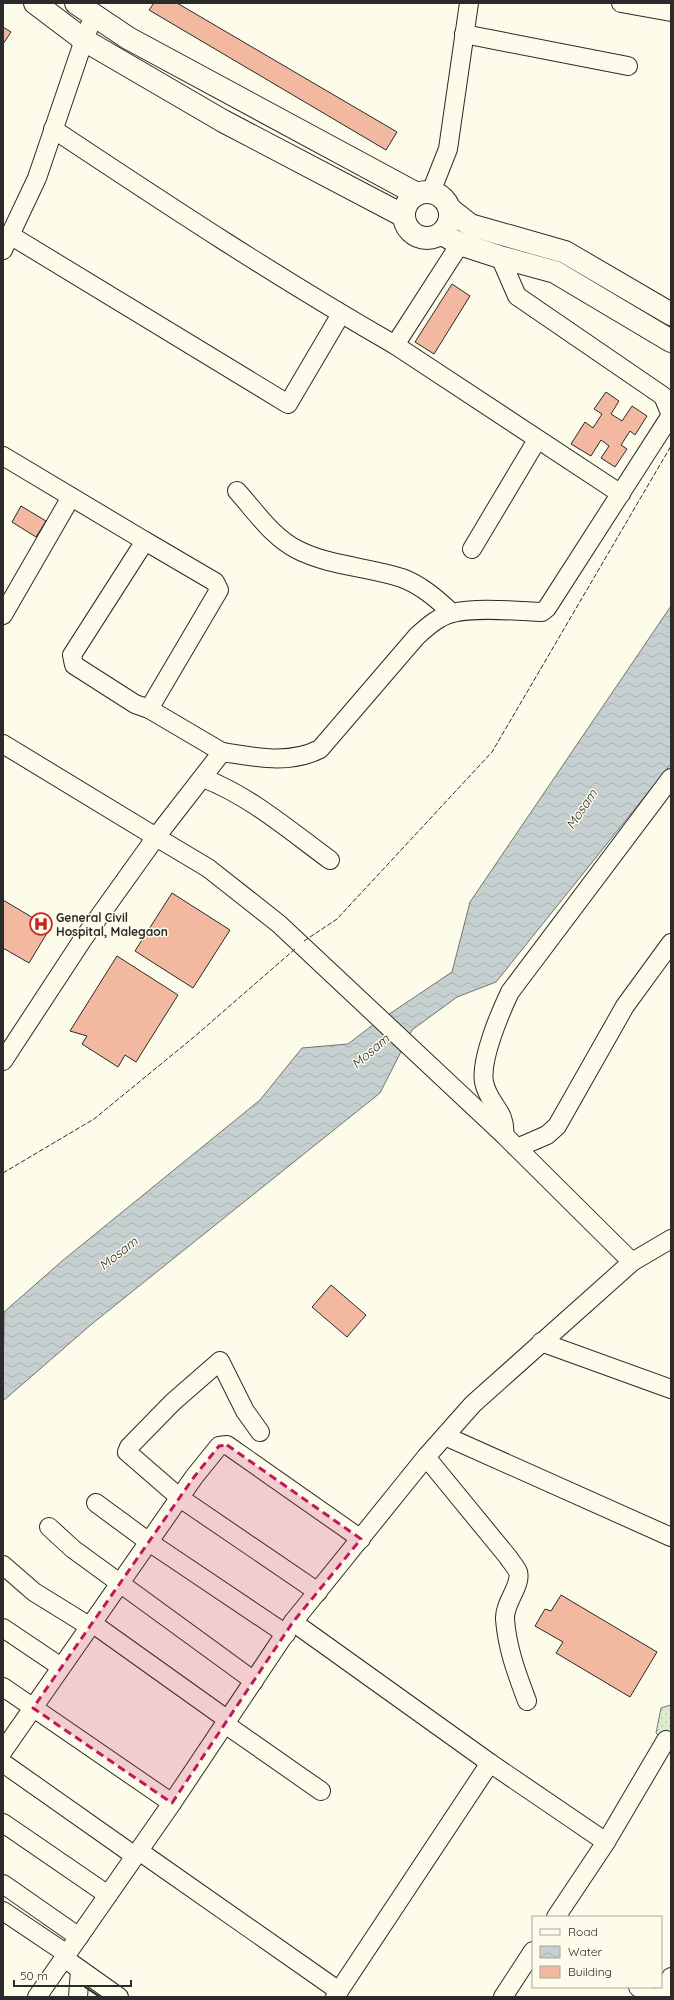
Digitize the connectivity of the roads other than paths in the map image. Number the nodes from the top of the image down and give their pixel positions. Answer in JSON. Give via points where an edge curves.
{"nodes":[{"id":1,"x":35,"y":3,"type":"edge"},
{"id":2,"x":76,"y":3,"type":"edge"},
{"id":3,"x":469,"y":3,"type":"edge"},
{"id":4,"x":621,"y":3,"type":"edge"},
{"id":5,"x":671,"y":12,"type":"edge"},
{"id":6,"x":94,"y":15,"type":"junction"},
{"id":7,"x":464,"y":34,"type":"junction"},
{"id":8,"x":84,"y":40,"type":"junction"},
{"id":9,"x":628,"y":66,"type":"dead end"},
{"id":10,"x":53,"y":129,"type":"junction"},
{"id":11,"x":424,"y":193,"type":"junction"},
{"id":12,"x":450,"y":210,"type":"junction"},
{"id":13,"x":404,"y":216,"type":"junction"},
{"id":14,"x":451,"y":239,"type":"junction"},
{"id":15,"x":7,"y":242,"type":"edge"},
{"id":16,"x":500,"y":258,"type":"junction"},
{"id":17,"x":341,"y":314,"type":"junction"},
{"id":18,"x":671,"y":314,"type":"edge"},
{"id":19,"x":671,"y":341,"type":"edge"},
{"id":20,"x":395,"y":345,"type":"junction"},
{"id":21,"x":537,"y":440,"type":"junction"},
{"id":22,"x":3,"y":456,"type":"edge"},
{"id":23,"x":237,"y":491,"type":"dead end"},
{"id":24,"x":621,"y":494,"type":"junction"},
{"id":25,"x":71,"y":496,"type":"junction"},
{"id":26,"x":145,"y":540,"type":"junction"},
{"id":27,"x":472,"y":549,"type":"dead end"},
{"id":28,"x":452,"y":613,"type":"junction"},
{"id":29,"x":3,"y":615,"type":"edge"},
{"id":30,"x":149,"y":709,"type":"junction"},
{"id":31,"x":3,"y":744,"type":"edge"},
{"id":32,"x":222,"y":752,"type":"junction"},
{"id":33,"x":203,"y":778,"type":"junction"},
{"id":34,"x":671,"y":778,"type":"edge"},
{"id":35,"x":156,"y":837,"type":"junction"},
{"id":36,"x":330,"y":860,"type":"dead end"},
{"id":37,"x":671,"y":943,"type":"edge"},
{"id":38,"x":3,"y":1061,"type":"edge"},
{"id":39,"x":504,"y":1135,"type":"junction"},
{"id":40,"x":517,"y":1148,"type":"junction"},
{"id":41,"x":671,"y":1239,"type":"edge"},
{"id":42,"x":632,"y":1262,"type":"junction"},
{"id":43,"x":541,"y":1342,"type":"junction"},
{"id":44,"x":671,"y":1389,"type":"edge"},
{"id":45,"x":260,"y":1432,"type":"dead end"},
{"id":46,"x":445,"y":1436,"type":"junction"},
{"id":47,"x":426,"y":1457,"type":"junction"},
{"id":48,"x":180,"y":1498,"type":"junction"},
{"id":49,"x":96,"y":1503,"type":"dead end"},
{"id":50,"x":48,"y":1527,"type":"dead end"},
{"id":51,"x":671,"y":1537,"type":"edge"},
{"id":52,"x":361,"y":1538,"type":"junction"},
{"id":53,"x":149,"y":1542,"type":"junction"},
{"id":54,"x":3,"y":1565,"type":"edge"},
{"id":55,"x":120,"y":1583,"type":"junction"},
{"id":56,"x":318,"y":1592,"type":"junction"},
{"id":57,"x":91,"y":1625,"type":"junction"},
{"id":58,"x":3,"y":1628,"type":"edge"},
{"id":59,"x":290,"y":1628,"type":"junction"},
{"id":60,"x":61,"y":1667,"type":"junction"},
{"id":61,"x":254,"y":1681,"type":"junction"},
{"id":62,"x":3,"y":1687,"type":"edge"},
{"id":63,"x":527,"y":1701,"type":"dead end"},
{"id":64,"x":33,"y":1708,"type":"junction"},
{"id":65,"x":227,"y":1722,"type":"junction"},
{"id":66,"x":666,"y":1740,"type":"dead end"},
{"id":67,"x":4,"y":1752,"type":"edge"},
{"id":68,"x":490,"y":1763,"type":"junction"},
{"id":69,"x":321,"y":1791,"type":"dead end"},
{"id":70,"x":172,"y":1803,"type":"junction"},
{"id":71,"x":3,"y":1823,"type":"edge"},
{"id":72,"x":606,"y":1842,"type":"junction"},
{"id":73,"x":137,"y":1853,"type":"junction"},
{"id":74,"x":3,"y":1884,"type":"edge"},
{"id":75,"x":108,"y":1895,"type":"junction"},
{"id":76,"x":3,"y":1911,"type":"edge"},
{"id":77,"x":557,"y":1916,"type":"edge"},
{"id":78,"x":79,"y":1937,"type":"junction"},
{"id":79,"x":532,"y":1952,"type":"edge"},
{"id":80,"x":65,"y":1956,"type":"junction"},
{"id":81,"x":80,"y":1970,"type":"junction"},
{"id":82,"x":671,"y":1977,"type":"edge"},
{"id":83,"x":639,"y":1988,"type":"edge"},
{"id":84,"x":337,"y":1994,"type":"edge"},
{"id":85,"x":37,"y":1997,"type":"edge"},
{"id":86,"x":78,"y":1997,"type":"edge"},
{"id":87,"x":119,"y":1997,"type":"edge"},
{"id":88,"x":502,"y":1997,"type":"edge"},
{"id":89,"x":652,"y":1997,"type":"edge"},
{"id":90,"x":661,"y":1997,"type":"edge"}],
"edges":[{"from":1,"to":8,"type":"highway"},
{"from":2,"to":6,"type":"highway"},
{"from":3,"to":7,"type":"street"},
{"from":4,"to":5,"type":"street"},
{"from":6,"to":8,"type":"street"},
{"from":6,"to":11,"type":"highway","via":[[128,38]]},
{"from":7,"to":9,"type":"street"},
{"from":7,"to":11,"type":"street","via":[[448,149]]},
{"from":8,"to":10,"type":"street"},
{"from":8,"to":13,"type":"highway","via":[[223,121]]},
{"from":10,"to":15,"type":"street","via":[[37,178]]},
{"from":10,"to":17,"type":"street","via":[[194,223]]},
{"from":11,"to":12,"type":"highway","via":[[444,198]]},
{"from":11,"to":13,"type":"highway","via":[[406,204]]},
{"from":12,"to":14,"type":"highway"},
{"from":12,"to":18,"type":"highway","via":[[470,225],[565,252]]},
{"from":13,"to":14,"type":"highway","via":[[408,228],[418,236]]},
{"from":14,"to":16,"type":"highway"},
{"from":14,"to":20,"type":"street"},
{"from":15,"to":17,"type":"street","via":[[288,404]]},
{"from":16,"to":19,"type":"highway","via":[[555,272]]},
{"from":16,"to":24,"type":"street","via":[[517,296],[663,396],[671,415]]},
{"from":17,"to":20,"type":"street"},
{"from":20,"to":21,"type":"street"},
{"from":21,"to":24,"type":"street"},
{"from":21,"to":27,"type":"street"},
{"from":22,"to":25,"type":"street"},
{"from":23,"to":28,"type":"street","via":[[274,534],[297,550],[402,578],[422,588]]},
{"from":24,"to":28,"type":"street","via":[[542,612]]},
{"from":25,"to":26,"type":"street"},
{"from":25,"to":29,"type":"street"},
{"from":26,"to":30,"type":"street","via":[[214,582],[219,590]]},
{"from":26,"to":30,"type":"street","via":[[72,655],[72,661],[74,665],[135,704]]},
{"from":28,"to":32,"type":"street","via":[[432,623],[417,636],[320,749],[308,755],[289,759]]},
{"from":30,"to":32,"type":"street"},
{"from":31,"to":35,"type":"street"},
{"from":32,"to":33,"type":"street"},
{"from":33,"to":35,"type":"street"},
{"from":33,"to":36,"type":"street","via":[[245,797]]},
{"from":34,"to":39,"type":"street","via":[[510,992],[484,1067],[484,1083],[504,1122]]},
{"from":35,"to":38,"type":"street","via":[[83,938]]},
{"from":35,"to":39,"type":"street","via":[[208,868],[279,924]]},
{"from":37,"to":40,"type":"street","via":[[625,1006],[556,1126],[547,1135]]},
{"from":39,"to":40,"type":"street"},
{"from":40,"to":42,"type":"street"},
{"from":41,"to":42,"type":"street"},
{"from":42,"to":43,"type":"street"},
{"from":43,"to":44,"type":"street"},
{"from":43,"to":46,"type":"street","via":[[473,1404]]},
{"from":45,"to":48,"type":"street","via":[[245,1411],[222,1363],[218,1362],[173,1402],[127,1452]]},
{"from":46,"to":47,"type":"street"},
{"from":46,"to":51,"type":"street"},
{"from":47,"to":52,"type":"street"},
{"from":47,"to":63,"type":"street","via":[[518,1572],[517,1583],[506,1606],[505,1617],[511,1655]]},
{"from":48,"to":52,"type":"street","via":[[219,1446],[227,1445]]},
{"from":48,"to":53,"type":"street"},
{"from":48,"to":56,"type":"street"},
{"from":49,"to":53,"type":"street"},
{"from":50,"to":55,"type":"street","via":[[72,1549]]},
{"from":52,"to":56,"type":"street"},
{"from":53,"to":55,"type":"street"},
{"from":53,"to":59,"type":"street"},
{"from":54,"to":57,"type":"street","via":[[34,1592]]},
{"from":55,"to":57,"type":"street"},
{"from":55,"to":61,"type":"street"},
{"from":56,"to":59,"type":"street"},
{"from":57,"to":60,"type":"street"},
{"from":57,"to":65,"type":"street"},
{"from":58,"to":60,"type":"street"},
{"from":59,"to":61,"type":"street"},
{"from":59,"to":68,"type":"street"},
{"from":60,"to":64,"type":"street"},
{"from":61,"to":65,"type":"street"},
{"from":62,"to":64,"type":"street"},
{"from":64,"to":67,"type":"street"},
{"from":64,"to":70,"type":"street"},
{"from":65,"to":69,"type":"street"},
{"from":65,"to":70,"type":"street"},
{"from":66,"to":72,"type":"street"},
{"from":67,"to":73,"type":"street"},
{"from":68,"to":72,"type":"street"},
{"from":68,"to":84,"type":"street"},
{"from":70,"to":73,"type":"street"},
{"from":71,"to":75,"type":"street"},
{"from":72,"to":77,"type":"street"},
{"from":73,"to":75,"type":"street"},
{"from":73,"to":84,"type":"street"},
{"from":74,"to":78,"type":"street"},
{"from":75,"to":78,"type":"street"},
{"from":76,"to":80,"type":"street"},
{"from":78,"to":80,"type":"street"},
{"from":79,"to":88,"type":"street"},
{"from":80,"to":81,"type":"street"},
{"from":80,"to":85,"type":"street"},
{"from":81,"to":86,"type":"street"},
{"from":81,"to":87,"type":"street"},
{"from":82,"to":90,"type":"street"},
{"from":83,"to":89,"type":"street"}]}
